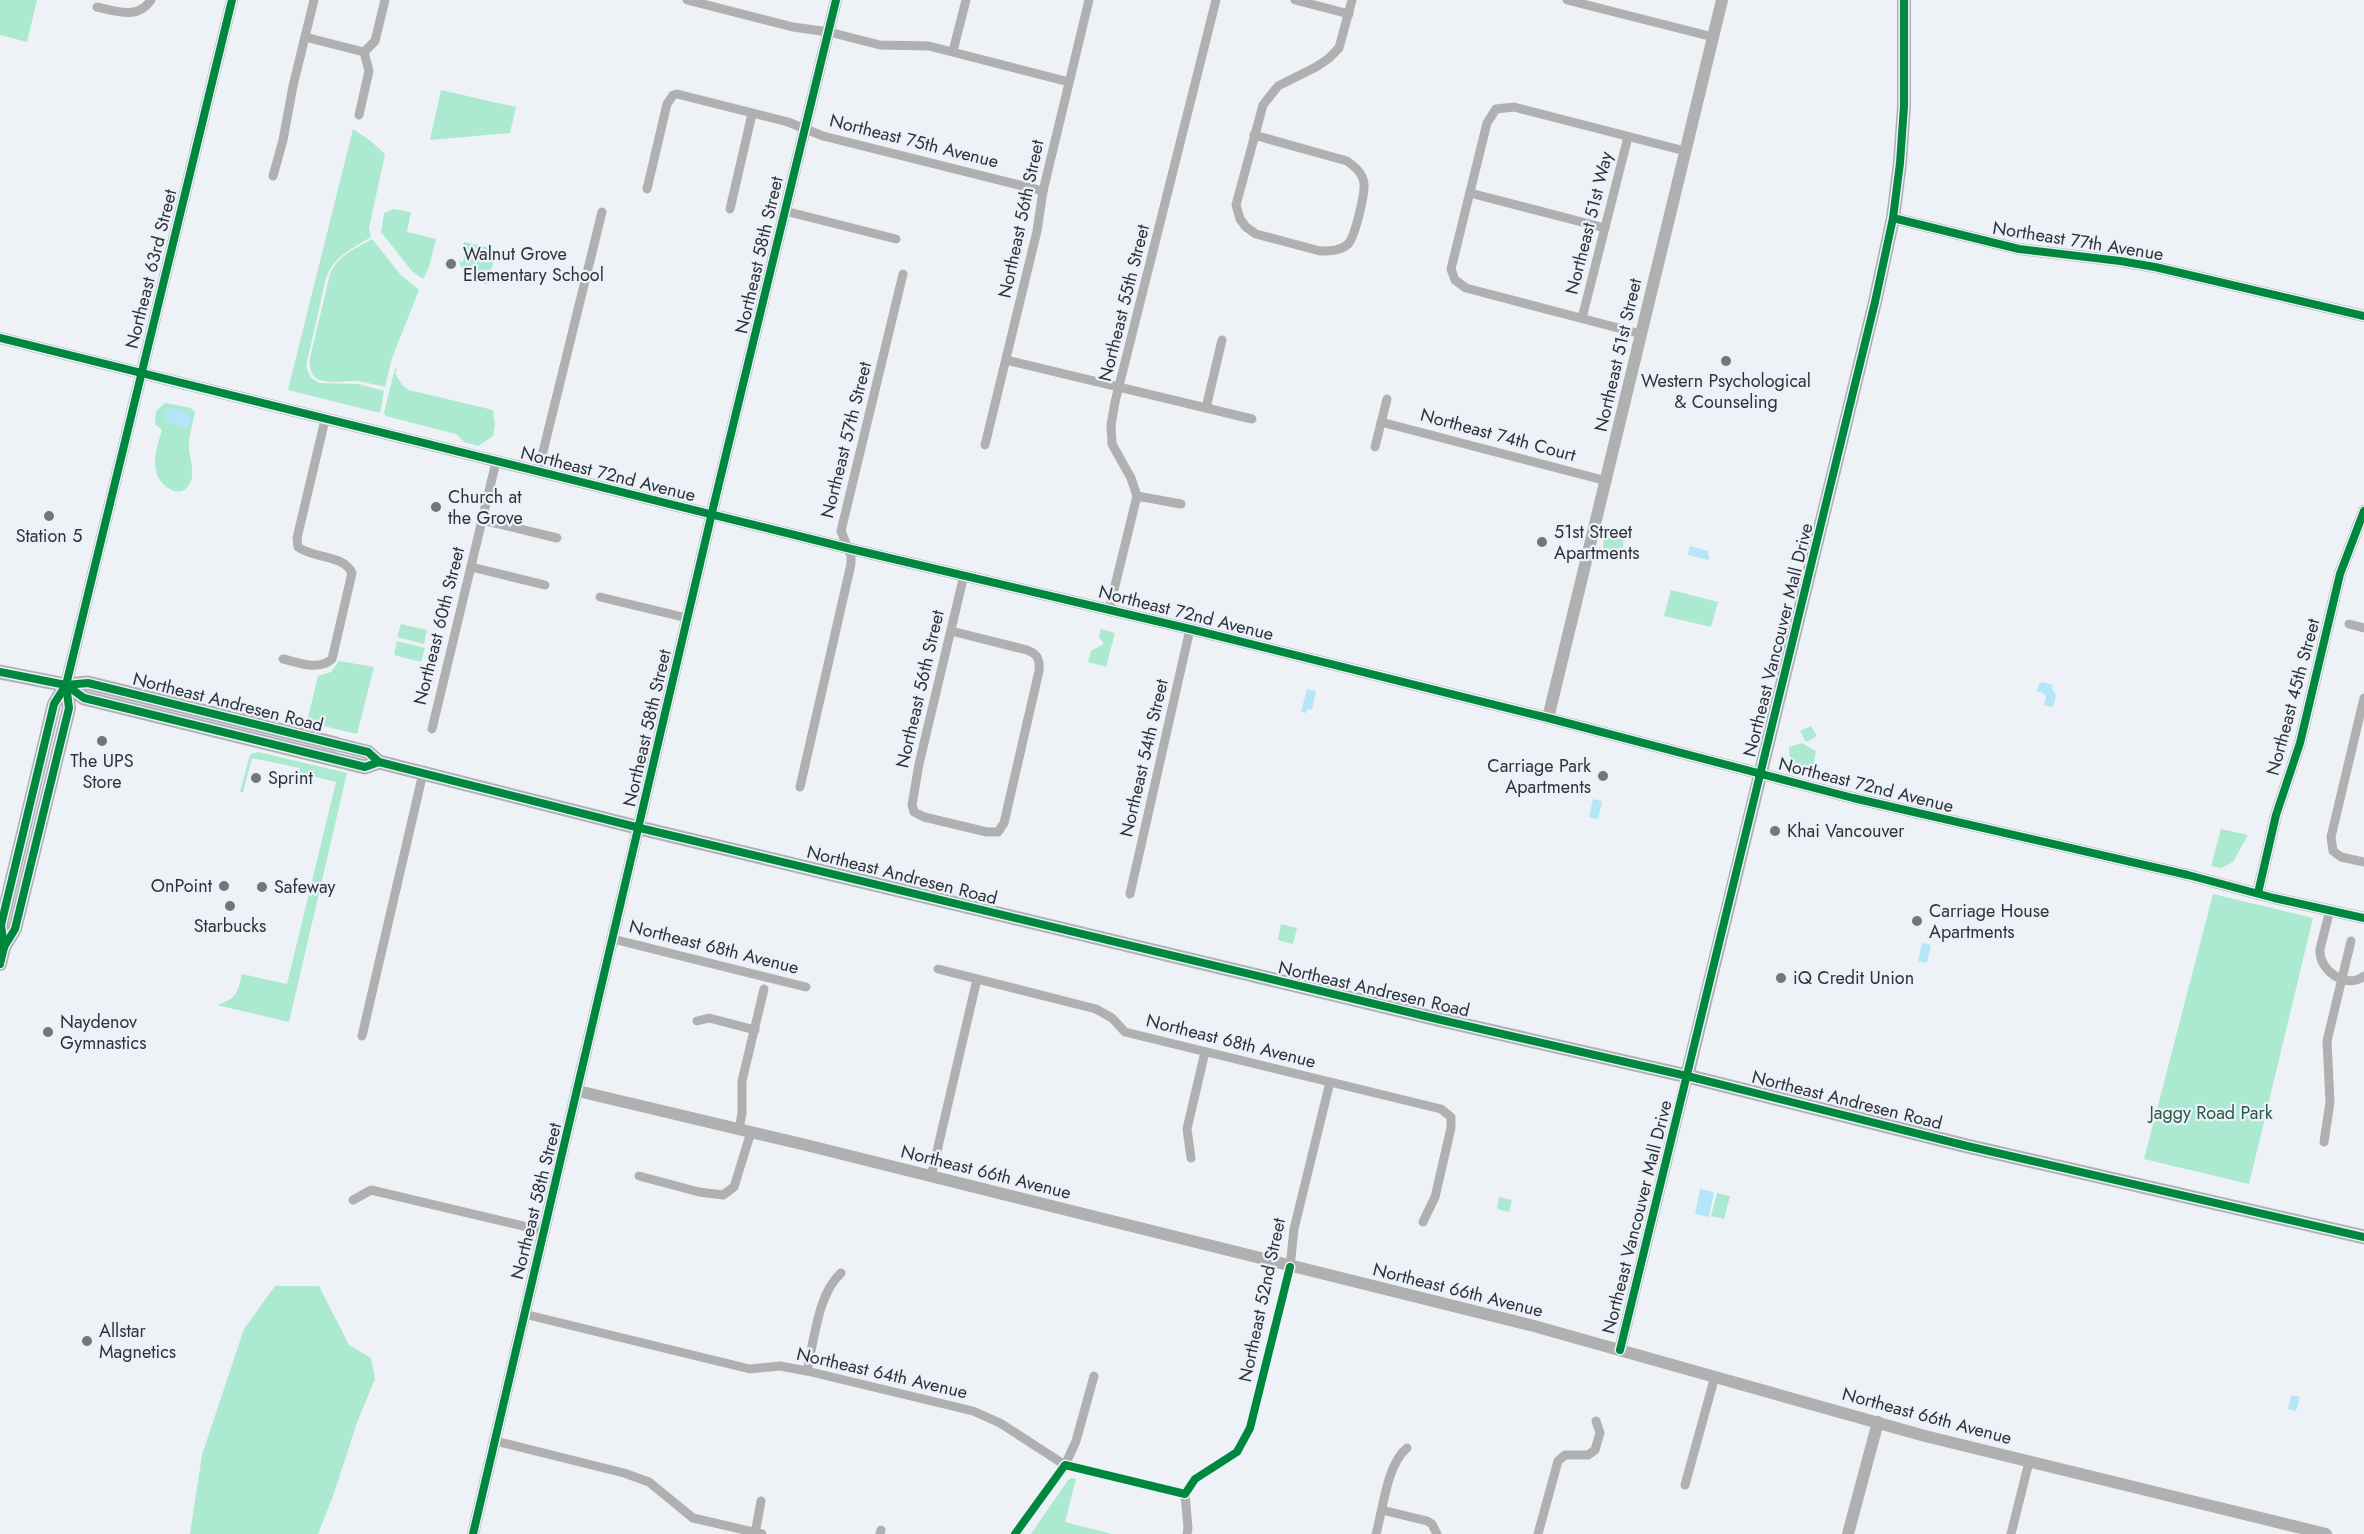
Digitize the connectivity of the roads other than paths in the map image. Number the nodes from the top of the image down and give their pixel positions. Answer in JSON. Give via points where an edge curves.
{"nodes":[{"id":1,"x":151,"y":0,"type":"edge"},
{"id":2,"x":232,"y":0,"type":"edge"},
{"id":3,"x":314,"y":0,"type":"edge"},
{"id":4,"x":385,"y":0,"type":"edge"},
{"id":5,"x":687,"y":0,"type":"edge"},
{"id":6,"x":836,"y":0,"type":"edge"},
{"id":7,"x":966,"y":0,"type":"edge"},
{"id":8,"x":1089,"y":0,"type":"edge"},
{"id":9,"x":1215,"y":0,"type":"edge"},
{"id":10,"x":1295,"y":0,"type":"edge"},
{"id":11,"x":1352,"y":0,"type":"edge"},
{"id":12,"x":1567,"y":0,"type":"edge"},
{"id":13,"x":1722,"y":0,"type":"edge"},
{"id":14,"x":1904,"y":0,"type":"edge"},
{"id":15,"x":710,"y":3,"type":"edge"},
{"id":16,"x":97,"y":7,"type":"dead end"},
{"id":17,"x":1349,"y":14,"type":"junction"},
{"id":18,"x":829,"y":32,"type":"junction"},
{"id":19,"x":305,"y":37,"type":"junction"},
{"id":20,"x":1713,"y":37,"type":"junction"},
{"id":21,"x":953,"y":51,"type":"junction"},
{"id":22,"x":364,"y":52,"type":"junction"},
{"id":23,"x":1069,"y":82,"type":"junction"},
{"id":24,"x":752,"y":114,"type":"junction"},
{"id":25,"x":359,"y":115,"type":"dead end"},
{"id":26,"x":804,"y":129,"type":"junction"},
{"id":27,"x":1254,"y":135,"type":"junction"},
{"id":28,"x":1628,"y":137,"type":"junction"},
{"id":29,"x":1685,"y":151,"type":"junction"},
{"id":30,"x":273,"y":176,"type":"dead end"},
{"id":31,"x":647,"y":189,"type":"dead end"},
{"id":32,"x":1043,"y":191,"type":"junction"},
{"id":33,"x":1470,"y":193,"type":"junction"},
{"id":34,"x":730,"y":209,"type":"dead end"},
{"id":35,"x":785,"y":211,"type":"junction"},
{"id":36,"x":602,"y":212,"type":"dead end"},
{"id":37,"x":1893,"y":218,"type":"junction"},
{"id":38,"x":1605,"y":228,"type":"junction"},
{"id":39,"x":896,"y":239,"type":"dead end"},
{"id":40,"x":903,"y":274,"type":"dead end"},
{"id":41,"x":2364,"y":316,"type":"edge"},
{"id":42,"x":1582,"y":318,"type":"junction"},
{"id":43,"x":1641,"y":334,"type":"junction"},
{"id":44,"x":0,"y":338,"type":"edge"},
{"id":45,"x":1222,"y":340,"type":"dead end"},
{"id":46,"x":1006,"y":360,"type":"junction"},
{"id":47,"x":141,"y":374,"type":"junction"},
{"id":48,"x":1119,"y":387,"type":"junction"},
{"id":49,"x":1387,"y":399,"type":"dead end"},
{"id":50,"x":1206,"y":408,"type":"junction"},
{"id":51,"x":1252,"y":419,"type":"dead end"},
{"id":52,"x":325,"y":420,"type":"junction"},
{"id":53,"x":1381,"y":422,"type":"junction"},
{"id":54,"x":985,"y":446,"type":"dead end"},
{"id":55,"x":1375,"y":447,"type":"dead end"},
{"id":56,"x":496,"y":462,"type":"junction"},
{"id":57,"x":538,"y":472,"type":"junction"},
{"id":58,"x":1606,"y":481,"type":"junction"},
{"id":59,"x":1137,"y":496,"type":"junction"},
{"id":60,"x":1180,"y":504,"type":"dead end"},
{"id":61,"x":2364,"y":511,"type":"edge"},
{"id":62,"x":712,"y":514,"type":"junction"},
{"id":63,"x":482,"y":520,"type":"junction"},
{"id":64,"x":557,"y":538,"type":"dead end"},
{"id":65,"x":847,"y":548,"type":"junction"},
{"id":66,"x":471,"y":567,"type":"junction"},
{"id":67,"x":964,"y":574,"type":"junction"},
{"id":68,"x":545,"y":585,"type":"dead end"},
{"id":69,"x":600,"y":597,"type":"dead end"},
{"id":70,"x":1109,"y":610,"type":"junction"},
{"id":71,"x":687,"y":618,"type":"junction"},
{"id":72,"x":2349,"y":624,"type":"dead end"},
{"id":73,"x":2364,"y":628,"type":"edge"},
{"id":74,"x":1190,"y":629,"type":"junction"},
{"id":75,"x":951,"y":631,"type":"junction"},
{"id":76,"x":284,"y":659,"type":"dead end"},
{"id":77,"x":0,"y":672,"type":"edge"},
{"id":78,"x":66,"y":685,"type":"junction"},
{"id":79,"x":2364,"y":698,"type":"edge"},
{"id":80,"x":1548,"y":718,"type":"junction"},
{"id":81,"x":432,"y":729,"type":"dead end"},
{"id":82,"x":336,"y":744,"type":"joint"},
{"id":83,"x":379,"y":762,"type":"junction"},
{"id":84,"x":423,"y":773,"type":"junction"},
{"id":85,"x":1761,"y":774,"type":"junction"},
{"id":86,"x":800,"y":787,"type":"dead end"},
{"id":87,"x":640,"y":828,"type":"junction"},
{"id":88,"x":2364,"y":862,"type":"edge"},
{"id":89,"x":2258,"y":893,"type":"junction"},
{"id":90,"x":1130,"y":894,"type":"dead end"},
{"id":91,"x":2330,"y":910,"type":"junction"},
{"id":92,"x":2364,"y":918,"type":"edge"},
{"id":93,"x":613,"y":939,"type":"junction"},
{"id":94,"x":2350,"y":941,"type":"dead end"},
{"id":95,"x":2,"y":946,"type":"edge"},
{"id":96,"x":0,"y":964,"type":"edge"},
{"id":97,"x":938,"y":969,"type":"dead end"},
{"id":98,"x":2364,"y":976,"type":"edge"},
{"id":99,"x":977,"y":979,"type":"junction"},
{"id":100,"x":2341,"y":980,"type":"junction"},
{"id":101,"x":806,"y":987,"type":"dead end"},
{"id":102,"x":765,"y":988,"type":"dead end"},
{"id":103,"x":697,"y":1021,"type":"dead end"},
{"id":104,"x":755,"y":1029,"type":"junction"},
{"id":105,"x":362,"y":1036,"type":"dead end"},
{"id":106,"x":1205,"y":1052,"type":"junction"},
{"id":107,"x":1687,"y":1076,"type":"junction"},
{"id":108,"x":1330,"y":1082,"type":"junction"},
{"id":109,"x":578,"y":1091,"type":"junction"},
{"id":110,"x":745,"y":1131,"type":"junction"},
{"id":111,"x":2324,"y":1142,"type":"dead end"},
{"id":112,"x":1191,"y":1158,"type":"dead end"},
{"id":113,"x":639,"y":1176,"type":"dead end"},
{"id":114,"x":931,"y":1177,"type":"junction"},
{"id":115,"x":353,"y":1200,"type":"dead end"},
{"id":116,"x":1423,"y":1222,"type":"dead end"},
{"id":117,"x":544,"y":1230,"type":"junction"},
{"id":118,"x":2364,"y":1237,"type":"edge"},
{"id":119,"x":1290,"y":1267,"type":"junction"},
{"id":120,"x":841,"y":1273,"type":"dead end"},
{"id":121,"x":524,"y":1314,"type":"junction"},
{"id":122,"x":1620,"y":1350,"type":"junction"},
{"id":123,"x":807,"y":1371,"type":"junction"},
{"id":124,"x":1094,"y":1376,"type":"dead end"},
{"id":125,"x":1715,"y":1376,"type":"junction"},
{"id":126,"x":1596,"y":1421,"type":"dead end"},
{"id":127,"x":1878,"y":1422,"type":"junction"},
{"id":128,"x":495,"y":1441,"type":"junction"},
{"id":129,"x":1407,"y":1448,"type":"dead end"},
{"id":130,"x":2029,"y":1462,"type":"junction"},
{"id":131,"x":1065,"y":1465,"type":"junction"},
{"id":132,"x":1684,"y":1485,"type":"dead end"},
{"id":133,"x":1185,"y":1494,"type":"junction"},
{"id":134,"x":761,"y":1501,"type":"dead end"},
{"id":135,"x":1382,"y":1510,"type":"junction"},
{"id":136,"x":2305,"y":1532,"type":"edge"},
{"id":137,"x":473,"y":1534,"type":"edge"},
{"id":138,"x":757,"y":1534,"type":"edge"},
{"id":139,"x":1015,"y":1534,"type":"edge"},
{"id":140,"x":1187,"y":1534,"type":"edge"},
{"id":141,"x":1376,"y":1534,"type":"edge"},
{"id":142,"x":1437,"y":1534,"type":"edge"},
{"id":143,"x":1538,"y":1534,"type":"edge"},
{"id":144,"x":1848,"y":1534,"type":"edge"},
{"id":145,"x":2011,"y":1534,"type":"edge"},
{"id":146,"x":2326,"y":1534,"type":"edge"}],
"edges":[{"from":1,"to":16,"type":"street","via":[[139,12]]},
{"from":2,"to":47,"type":"street","name":"Northeast 63rd Street"},
{"from":3,"to":19,"type":"street"},
{"from":4,"to":22,"type":"street","via":[[375,41]]},
{"from":5,"to":15,"type":"street"},
{"from":6,"to":18,"type":"street","name":"Northeast 58th Street"},
{"from":7,"to":21,"type":"street"},
{"from":8,"to":23,"type":"street","name":"Northeast 56th Street"},
{"from":9,"to":48,"type":"street","name":"Northeast 55th Street"},
{"from":10,"to":17,"type":"street"},
{"from":11,"to":17,"type":"street"},
{"from":12,"to":20,"type":"street"},
{"from":13,"to":20,"type":"street","name":"Northeast 51st Street"},
{"from":14,"to":37,"type":"main road","name":"Northeast Vancouver Mall Drive","via":[[1904,106]]},
{"from":15,"to":18,"type":"street","via":[[793,27]]},
{"from":17,"to":27,"type":"street","via":[[1340,48],[1316,67],[1278,86],[1263,105]]},
{"from":18,"to":21,"type":"street","via":[[880,45],[929,46]]},
{"from":18,"to":26,"type":"street","name":"Northeast 58th Street"},
{"from":19,"to":22,"type":"street"},
{"from":19,"to":30,"type":"street"},
{"from":20,"to":29,"type":"street","name":"Northeast 51st Street"},
{"from":21,"to":23,"type":"street"},
{"from":22,"to":25,"type":"street","via":[[369,71]]},
{"from":23,"to":32,"type":"street","name":"Northeast 56th Street"},
{"from":24,"to":26,"type":"street","name":"Northeast 75th Avenue"},
{"from":24,"to":31,"type":"street","name":"Northeast 75th Avenue","via":[[673,94],[667,104]]},
{"from":24,"to":34,"type":"street"},
{"from":26,"to":32,"type":"street","name":"Northeast 75th Avenue"},
{"from":26,"to":35,"type":"street","name":"Northeast 58th Street"},
{"from":27,"to":27,"type":"street","via":[[1347,161],[1358,169],[1364,183],[1352,238],[1346,246],[1320,250],[1256,234],[1246,227],[1236,205]]},
{"from":28,"to":29,"type":"street"},
{"from":28,"to":33,"type":"street","via":[[1514,107],[1496,109],[1486,123]]},
{"from":28,"to":38,"type":"street","name":"Northeast 51st Way"},
{"from":29,"to":43,"type":"street","name":"Northeast 51st Street"},
{"from":32,"to":46,"type":"street","name":"Northeast 56th Street"},
{"from":33,"to":38,"type":"street"},
{"from":33,"to":42,"type":"street","via":[[1451,269],[1455,280],[1466,288]]},
{"from":35,"to":39,"type":"street"},
{"from":35,"to":62,"type":"street","name":"Northeast 58th Street"},
{"from":36,"to":57,"type":"street"},
{"from":37,"to":41,"type":"street","name":"Northeast 77th Avenue","via":[[2019,249],[2155,267]]},
{"from":37,"to":85,"type":"main road","name":"Northeast Vancouver Mall Drive"},
{"from":38,"to":42,"type":"street","name":"Northeast 51st Way"},
{"from":40,"to":65,"type":"street","name":"Northeast 57th Street","via":[[841,531]]},
{"from":42,"to":43,"type":"street"},
{"from":43,"to":58,"type":"street","name":"Northeast 51st Street"},
{"from":44,"to":47,"type":"street","name":"Northeast 72nd Avenue"},
{"from":45,"to":50,"type":"street"},
{"from":46,"to":48,"type":"street"},
{"from":46,"to":54,"type":"street","name":"Northeast 56th Street"},
{"from":47,"to":52,"type":"street","name":"Northeast 72nd Avenue"},
{"from":47,"to":78,"type":"street","name":"Northeast 63rd Street"},
{"from":48,"to":50,"type":"street"},
{"from":48,"to":59,"type":"street","name":"Northeast 55th Street","via":[[1111,425],[1112,444]]},
{"from":49,"to":53,"type":"street"},
{"from":50,"to":51,"type":"street"},
{"from":52,"to":56,"type":"street","name":"Northeast 72nd Avenue"},
{"from":52,"to":76,"type":"street","via":[[297,537],[298,547],[342,562],[352,573],[332,659],[319,666]]},
{"from":53,"to":55,"type":"street"},
{"from":53,"to":58,"type":"street","name":"Northeast 74th Court"},
{"from":56,"to":57,"type":"street","name":"Northeast 72nd Avenue"},
{"from":56,"to":63,"type":"street","name":"Northeast 60th Street"},
{"from":57,"to":62,"type":"street","name":"Northeast 72nd Avenue"},
{"from":58,"to":80,"type":"street","name":"Northeast 51st Street"},
{"from":59,"to":60,"type":"street"},
{"from":59,"to":70,"type":"street"},
{"from":61,"to":89,"type":"street","name":"Northeast 45th Street","via":[[2340,574],[2300,743],[2276,815]]},
{"from":62,"to":65,"type":"street","name":"Northeast 72nd Avenue"},
{"from":62,"to":71,"type":"street","name":"Northeast 58th Street"},
{"from":63,"to":64,"type":"street"},
{"from":63,"to":66,"type":"street","name":"Northeast 60th Street"},
{"from":65,"to":67,"type":"street","name":"Northeast 72nd Avenue"},
{"from":65,"to":86,"type":"street","name":"Northeast 57th Street","via":[[851,564]]},
{"from":66,"to":68,"type":"street"},
{"from":66,"to":81,"type":"street","name":"Northeast 60th Street"},
{"from":67,"to":70,"type":"street","name":"Northeast 72nd Avenue"},
{"from":67,"to":75,"type":"street","name":"Northeast 56th Street"},
{"from":69,"to":71,"type":"street"},
{"from":70,"to":74,"type":"street","name":"Northeast 72nd Avenue"},
{"from":71,"to":87,"type":"street","name":"Northeast 58th Street"},
{"from":72,"to":73,"type":"street"},
{"from":74,"to":80,"type":"street","name":"Northeast 72nd Avenue"},
{"from":74,"to":90,"type":"street","name":"Northeast 54th Street"},
{"from":75,"to":75,"type":"street","name":"Northeast 56th Street","via":[[1038,656],[1039,671],[1004,823],[998,832],[918,815],[912,805]]},
{"from":77,"to":78,"type":"main road","name":"Northeast Andresen Road"},
{"from":78,"to":82,"type":"main road","name":"Northeast Andresen Road","via":[[88,683]]},
{"from":78,"to":83,"type":"main road","name":"Northeast Andresen Road","via":[[84,698],[365,767]]},
{"from":78,"to":95,"type":"main road","name":"Northeast 63rd Street","via":[[69,708],[15,929]]},
{"from":79,"to":88,"type":"street","via":[[2331,837],[2333,851]]},
{"from":80,"to":85,"type":"street","name":"Northeast 72nd Avenue"},
{"from":82,"to":83,"type":"main road","name":"Northeast Andresen Road","via":[[368,752]]},
{"from":83,"to":84,"type":"main road","name":"Northeast Andresen Road"},
{"from":84,"to":87,"type":"main road","name":"Northeast Andresen Road"},
{"from":84,"to":105,"type":"street"},
{"from":85,"to":89,"type":"street","name":"Northeast 72nd Avenue"},
{"from":85,"to":107,"type":"main road","name":"Northeast Vancouver Mall Drive"},
{"from":87,"to":93,"type":"street","name":"Northeast 58th Street"},
{"from":87,"to":107,"type":"main road","name":"Northeast Andresen Road"},
{"from":89,"to":91,"type":"street","name":"Northeast 72nd Avenue"},
{"from":91,"to":92,"type":"street","name":"Northeast 72nd Avenue"},
{"from":91,"to":100,"type":"street","via":[[2319,956],[2323,965]]},
{"from":93,"to":101,"type":"street","name":"Northeast 68th Avenue"},
{"from":93,"to":109,"type":"street","name":"Northeast 58th Street"},
{"from":94,"to":100,"type":"street"},
{"from":95,"to":96,"type":"main road","name":"Northeast 63rd Street"},
{"from":97,"to":99,"type":"street","name":"Northeast 68th Avenue"},
{"from":98,"to":100,"type":"street","via":[[2357,982]]},
{"from":99,"to":106,"type":"street","name":"Northeast 68th Avenue","via":[[1096,1009],[1125,1032]]},
{"from":99,"to":114,"type":"street"},
{"from":100,"to":111,"type":"street","via":[[2327,1041],[2330,1102]]},
{"from":102,"to":104,"type":"street"},
{"from":103,"to":104,"type":"street","via":[[710,1018]]},
{"from":104,"to":110,"type":"street","via":[[742,1081]]},
{"from":106,"to":108,"type":"street","name":"Northeast 68th Avenue"},
{"from":106,"to":112,"type":"street","via":[[1187,1129]]},
{"from":107,"to":118,"type":"main road","name":"Northeast Andresen Road","via":[[1967,1146]]},
{"from":107,"to":122,"type":"street","name":"Northeast Vancouver Mall Drive"},
{"from":108,"to":116,"type":"street","name":"Northeast 68th Avenue","via":[[1441,1109],[1451,1117],[1434,1197]]},
{"from":108,"to":119,"type":"street","name":"Northeast 52nd Street","via":[[1294,1229]]},
{"from":109,"to":110,"type":"street","name":"Northeast 66th Avenue"},
{"from":109,"to":117,"type":"street","name":"Northeast 58th Street"},
{"from":110,"to":113,"type":"street","via":[[732,1188],[723,1195]]},
{"from":110,"to":114,"type":"street","name":"Northeast 66th Avenue"},
{"from":114,"to":119,"type":"street","name":"Northeast 66th Avenue"},
{"from":115,"to":117,"type":"street","via":[[371,1190]]},
{"from":117,"to":121,"type":"street","name":"Northeast 58th Street"},
{"from":119,"to":122,"type":"street","name":"Northeast 66th Avenue"},
{"from":119,"to":133,"type":"street","name":"Northeast 52nd Street","via":[[1250,1428],[1237,1452],[1195,1479]]},
{"from":120,"to":123,"type":"street","via":[[824,1297]]},
{"from":121,"to":123,"type":"street","name":"Northeast 64th Avenue","via":[[750,1369],[780,1366]]},
{"from":121,"to":128,"type":"street","name":"Northeast 58th Street"},
{"from":122,"to":125,"type":"street","name":"Northeast 66th Avenue"},
{"from":123,"to":131,"type":"street","name":"Northeast 64th Avenue","via":[[973,1411],[1000,1423]]},
{"from":124,"to":131,"type":"street","via":[[1076,1441]]},
{"from":125,"to":127,"type":"street","name":"Northeast 66th Avenue"},
{"from":125,"to":132,"type":"street"},
{"from":126,"to":143,"type":"street","via":[[1599,1437],[1592,1453],[1565,1455],[1557,1461]]},
{"from":127,"to":130,"type":"street","name":"Northeast 66th Avenue"},
{"from":127,"to":144,"type":"street"},
{"from":128,"to":137,"type":"street","name":"Northeast 58th Street"},
{"from":128,"to":138,"type":"street","via":[[650,1482],[693,1518]]},
{"from":129,"to":135,"type":"street","via":[[1395,1461]]},
{"from":130,"to":136,"type":"street","name":"Northeast 66th Avenue"},
{"from":130,"to":145,"type":"street"},
{"from":131,"to":133,"type":"street","name":"Northeast 64th Avenue"},
{"from":131,"to":139,"type":"street"},
{"from":133,"to":140,"type":"street"},
{"from":134,"to":138,"type":"street"},
{"from":135,"to":141,"type":"street"},
{"from":135,"to":142,"type":"street","via":[[1427,1521]]},
{"from":136,"to":146,"type":"street","name":"Northeast 66th Avenue"}]}
